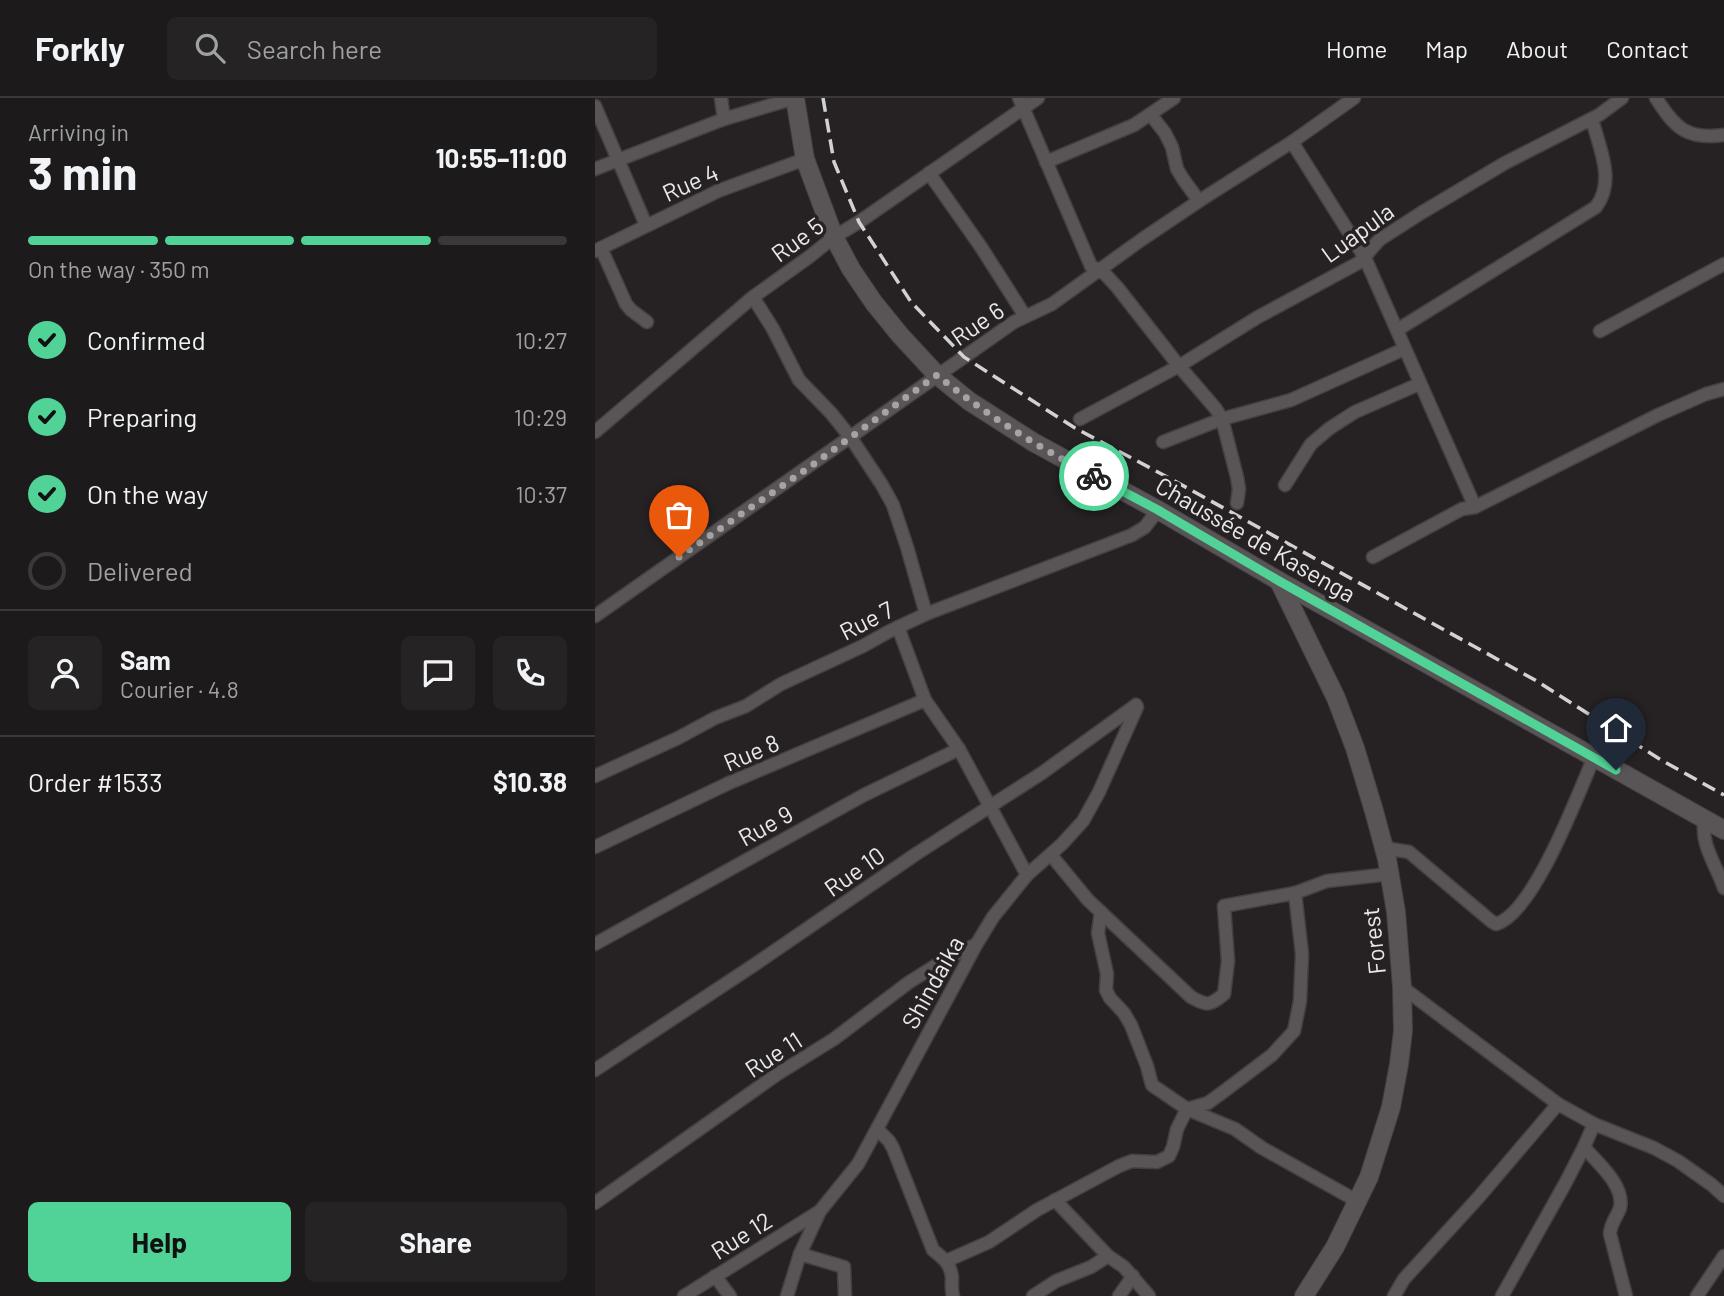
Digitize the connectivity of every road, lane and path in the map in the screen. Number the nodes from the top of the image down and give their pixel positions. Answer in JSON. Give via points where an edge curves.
{"nodes":[{"id":1,"x":722,"y":98,"type":"edge"},
{"id":2,"x":795,"y":98,"type":"edge"},
{"id":3,"x":1038,"y":98,"type":"edge"},
{"id":4,"x":1174,"y":98,"type":"edge"},
{"id":5,"x":1355,"y":98,"type":"edge"},
{"id":6,"x":1622,"y":98,"type":"edge"},
{"id":7,"x":1657,"y":98,"type":"edge"},
{"id":8,"x":1021,"y":103,"type":"edge"},
{"id":9,"x":595,"y":106,"type":"edge"},
{"id":10,"x":1151,"y":115,"type":"junction"},
{"id":11,"x":724,"y":119,"type":"junction"},
{"id":12,"x":1592,"y":119,"type":"junction"},
{"id":13,"x":1724,"y":135,"type":"edge"},
{"id":14,"x":1291,"y":142,"type":"junction"},
{"id":15,"x":805,"y":159,"type":"junction"},
{"id":16,"x":619,"y":160,"type":"junction"},
{"id":17,"x":1046,"y":162,"type":"junction"},
{"id":18,"x":595,"y":169,"type":"edge"},
{"id":19,"x":929,"y":173,"type":"junction"},
{"id":20,"x":1199,"y":201,"type":"junction"},
{"id":21,"x":646,"y":225,"type":"junction"},
{"id":22,"x":834,"y":237,"type":"junction"},
{"id":23,"x":598,"y":249,"type":"edge"},
{"id":24,"x":1365,"y":258,"type":"junction"},
{"id":25,"x":1724,"y":264,"type":"edge"},
{"id":26,"x":1099,"y":270,"type":"junction"},
{"id":27,"x":753,"y":297,"type":"junction"},
{"id":28,"x":1025,"y":316,"type":"junction"},
{"id":29,"x":647,"y":321,"type":"dead end"},
{"id":30,"x":1397,"y":330,"type":"junction"},
{"id":31,"x":1600,"y":331,"type":"dead end"},
{"id":32,"x":1405,"y":349,"type":"junction"},
{"id":33,"x":1179,"y":366,"type":"junction"},
{"id":34,"x":937,"y":375,"type":"junction"},
{"id":35,"x":1419,"y":384,"type":"junction"},
{"id":36,"x":1724,"y":389,"type":"edge"},
{"id":37,"x":1080,"y":419,"type":"dead end"},
{"id":38,"x":1222,"y":419,"type":"junction"},
{"id":39,"x":595,"y":432,"type":"edge"},
{"id":40,"x":851,"y":438,"type":"junction"},
{"id":41,"x":1163,"y":442,"type":"dead end"},
{"id":42,"x":1285,"y":485,"type":"dead end"},
{"id":43,"x":1237,"y":503,"type":"dead end"},
{"id":44,"x":1475,"y":508,"type":"junction"},
{"id":45,"x":1158,"y":510,"type":"junction"},
{"id":46,"x":1373,"y":557,"type":"dead end"},
{"id":47,"x":1279,"y":581,"type":"junction"},
{"id":48,"x":926,"y":614,"type":"junction"},
{"id":49,"x":595,"y":616,"type":"edge"},
{"id":50,"x":898,"y":627,"type":"junction"},
{"id":51,"x":925,"y":700,"type":"junction"},
{"id":52,"x":1136,"y":705,"type":"joint"},
{"id":53,"x":959,"y":749,"type":"junction"},
{"id":54,"x":1594,"y":757,"type":"junction"},
{"id":55,"x":595,"y":776,"type":"edge"},
{"id":56,"x":991,"y":806,"type":"junction"},
{"id":57,"x":1705,"y":819,"type":"junction"},
{"id":58,"x":1724,"y":830,"type":"edge"},
{"id":59,"x":595,"y":846,"type":"edge"},
{"id":60,"x":1384,"y":848,"type":"junction"},
{"id":61,"x":1051,"y":855,"type":"junction"},
{"id":62,"x":1390,"y":874,"type":"junction"},
{"id":63,"x":1027,"y":875,"type":"junction"},
{"id":64,"x":1724,"y":888,"type":"edge"},
{"id":65,"x":1295,"y":893,"type":"junction"},
{"id":66,"x":1101,"y":912,"type":"junction"},
{"id":67,"x":595,"y":944,"type":"edge"},
{"id":68,"x":976,"y":945,"type":"junction"},
{"id":69,"x":1402,"y":987,"type":"junction"},
{"id":70,"x":595,"y":1070,"type":"edge"},
{"id":71,"x":1558,"y":1104,"type":"junction"},
{"id":72,"x":1187,"y":1109,"type":"junction"},
{"id":73,"x":1594,"y":1124,"type":"junction"},
{"id":74,"x":877,"y":1129,"type":"junction"},
{"id":75,"x":1584,"y":1147,"type":"junction"},
{"id":76,"x":1724,"y":1196,"type":"edge"},
{"id":77,"x":1055,"y":1200,"type":"junction"},
{"id":78,"x":1357,"y":1201,"type":"junction"},
{"id":79,"x":595,"y":1203,"type":"edge"},
{"id":80,"x":820,"y":1211,"type":"junction"},
{"id":81,"x":800,"y":1254,"type":"junction"},
{"id":82,"x":1108,"y":1256,"type":"junction"},
{"id":83,"x":1724,"y":1256,"type":"edge"},
{"id":84,"x":946,"y":1261,"type":"junction"},
{"id":85,"x":715,"y":1276,"type":"junction"},
{"id":86,"x":1133,"y":1276,"type":"junction"},
{"id":87,"x":684,"y":1296,"type":"edge"},
{"id":88,"x":730,"y":1296,"type":"edge"},
{"id":89,"x":787,"y":1296,"type":"edge"},
{"id":90,"x":845,"y":1296,"type":"edge"},
{"id":91,"x":953,"y":1296,"type":"edge"},
{"id":92,"x":1033,"y":1296,"type":"edge"},
{"id":93,"x":1119,"y":1296,"type":"edge"},
{"id":94,"x":1149,"y":1296,"type":"edge"},
{"id":95,"x":1304,"y":1296,"type":"edge"},
{"id":96,"x":1394,"y":1296,"type":"edge"},
{"id":97,"x":1502,"y":1296,"type":"edge"},
{"id":98,"x":1626,"y":1296,"type":"edge"},
{"id":99,"x":1697,"y":1296,"type":"edge"}],
"edges":[{"from":1,"to":11,"type":"street"},
{"from":2,"to":11,"type":"street"},
{"from":2,"to":15,"type":"main road","name":"Chaussée de Kasenga"},
{"from":3,"to":8,"type":"street","name":"Rue 5"},
{"from":4,"to":10,"type":"street"},
{"from":5,"to":14,"type":"street","name":"Rue 6"},
{"from":6,"to":12,"type":"street","name":"Luapula"},
{"from":7,"to":13,"type":"street","via":[[1670,120],[1689,133]]},
{"from":8,"to":17,"type":"street"},
{"from":8,"to":19,"type":"street","name":"Rue 5"},
{"from":9,"to":16,"type":"street"},
{"from":10,"to":17,"type":"street"},
{"from":10,"to":20,"type":"street","via":[[1172,147],[1177,169]]},
{"from":11,"to":16,"type":"street"},
{"from":12,"to":24,"type":"street","name":"Luapula","via":[[1421,213],[1379,240]]},
{"from":12,"to":30,"type":"street","via":[[1606,177],[1596,207]]},
{"from":14,"to":20,"type":"street","name":"Rue 6"},
{"from":14,"to":24,"type":"street"},
{"from":15,"to":21,"type":"street","name":"Rue 4","via":[[718,191]]},
{"from":15,"to":22,"type":"main road","name":"Chaussée de Kasenga"},
{"from":16,"to":18,"type":"street"},
{"from":16,"to":21,"type":"street"},
{"from":17,"to":26,"type":"street","via":[[1088,259]]},
{"from":19,"to":22,"type":"street","name":"Rue 5"},
{"from":19,"to":28,"type":"street"},
{"from":20,"to":26,"type":"street","name":"Rue 6"},
{"from":21,"to":23,"type":"street","name":"Rue 4"},
{"from":22,"to":27,"type":"street","name":"Rue 5"},
{"from":22,"to":34,"type":"main road","name":"Chaussée de Kasenga","via":[[874,303]]},
{"from":23,"to":29,"type":"street","via":[[626,303]]},
{"from":24,"to":30,"type":"street"},
{"from":24,"to":33,"type":"street","name":"Luapula"},
{"from":25,"to":31,"type":"street"},
{"from":26,"to":28,"type":"street","name":"Rue 6","via":[[1052,304]]},
{"from":26,"to":33,"type":"street"},
{"from":27,"to":39,"type":"street","name":"Rue 5"},
{"from":27,"to":40,"type":"street","via":[[799,380]]},
{"from":28,"to":34,"type":"street","name":"Rue 6"},
{"from":30,"to":32,"type":"street"},
{"from":32,"to":35,"type":"street"},
{"from":32,"to":38,"type":"street","via":[[1291,400]]},
{"from":33,"to":37,"type":"street","name":"Luapula"},
{"from":33,"to":38,"type":"street"},
{"from":34,"to":40,"type":"street","name":"Rue 6"},
{"from":34,"to":45,"type":"main road","name":"Chaussée de Kasenga","via":[[1012,429]]},
{"from":35,"to":42,"type":"street","via":[[1330,428],[1311,444]]},
{"from":35,"to":44,"type":"street"},
{"from":36,"to":44,"type":"street","via":[[1658,415]]},
{"from":38,"to":41,"type":"street"},
{"from":38,"to":43,"type":"street","via":[[1237,477]]},
{"from":40,"to":48,"type":"street","via":[[893,505]]},
{"from":40,"to":49,"type":"street","name":"Rue 6"},
{"from":44,"to":46,"type":"street","via":[[1462,509]]},
{"from":45,"to":47,"type":"main road","name":"Chaussée de Kasenga"},
{"from":45,"to":48,"type":"street","name":"Rue 7","via":[[1132,535]]},
{"from":47,"to":54,"type":"main road","name":"Chaussée de Kasenga"},
{"from":47,"to":60,"type":"main road","name":"Forest","via":[[1336,698]]},
{"from":48,"to":50,"type":"street","name":"Rue 7"},
{"from":50,"to":51,"type":"street"},
{"from":50,"to":55,"type":"street","name":"Rue 7"},
{"from":51,"to":53,"type":"street"},
{"from":51,"to":59,"type":"street","name":"Rue 8"},
{"from":52,"to":56,"type":"street","name":"Rue 10"},
{"from":52,"to":61,"type":"street","name":"Shindaika","via":[[1083,821]]},
{"from":53,"to":56,"type":"street"},
{"from":53,"to":67,"type":"street","name":"Rue 9","via":[[863,795]]},
{"from":54,"to":57,"type":"main road","name":"Chaussée de Kasenga"},
{"from":54,"to":60,"type":"street","via":[[1535,885],[1502,922],[1491,921],[1409,852]]},
{"from":56,"to":63,"type":"street"},
{"from":56,"to":70,"type":"street","name":"Rue 10"},
{"from":57,"to":58,"type":"main road","name":"Chaussée de Kasenga"},
{"from":57,"to":64,"type":"street","via":[[1704,838]]},
{"from":60,"to":62,"type":"main road","name":"Forest"},
{"from":61,"to":63,"type":"street","name":"Shindaika"},
{"from":61,"to":66,"type":"street"},
{"from":62,"to":65,"type":"street","via":[[1327,881]]},
{"from":62,"to":69,"type":"main road","name":"Forest"},
{"from":63,"to":68,"type":"street","name":"Shindaika"},
{"from":65,"to":66,"type":"street","via":[[1224,906],[1228,961],[1224,994],[1209,1004],[1191,997]]},
{"from":65,"to":72,"type":"street","via":[[1302,954],[1294,1031],[1227,1090],[1208,1103]]},
{"from":66,"to":72,"type":"street","via":[[1098,933],[1106,990],[1131,1025],[1152,1085]]},
{"from":68,"to":74,"type":"street","name":"Shindaika"},
{"from":68,"to":79,"type":"street","name":"Rue 11","via":[[908,983],[834,1040],[776,1075]]},
{"from":69,"to":71,"type":"street"},
{"from":69,"to":78,"type":"main road","name":"Forest","via":[[1403,1031],[1391,1107]]},
{"from":71,"to":73,"type":"street"},
{"from":71,"to":96,"type":"street"},
{"from":72,"to":77,"type":"street","via":[[1169,1156],[1119,1166]]},
{"from":72,"to":78,"type":"street","via":[[1235,1129]]},
{"from":73,"to":75,"type":"street"},
{"from":73,"to":76,"type":"street","via":[[1678,1161]]},
{"from":74,"to":80,"type":"street","name":"Shindaika","via":[[852,1173]]},
{"from":74,"to":84,"type":"street","via":[[893,1148],[933,1250]]},
{"from":75,"to":97,"type":"street"},
{"from":75,"to":98,"type":"street","via":[[1620,1192],[1610,1234]]},
{"from":77,"to":82,"type":"street"},
{"from":77,"to":84,"type":"street","via":[[989,1242]]},
{"from":78,"to":95,"type":"main road","name":"Forest"},
{"from":80,"to":81,"type":"street","name":"Shindaika"},
{"from":80,"to":85,"type":"street","name":"Rue 12"},
{"from":81,"to":89,"type":"street","name":"Shindaika"},
{"from":81,"to":90,"type":"street","via":[[844,1267]]},
{"from":82,"to":86,"type":"street"},
{"from":82,"to":92,"type":"street"},
{"from":83,"to":99,"type":"street"},
{"from":84,"to":91,"type":"street"},
{"from":85,"to":87,"type":"street","name":"Rue 12"},
{"from":85,"to":88,"type":"street"},
{"from":86,"to":93,"type":"street"},
{"from":86,"to":94,"type":"street"}]}
